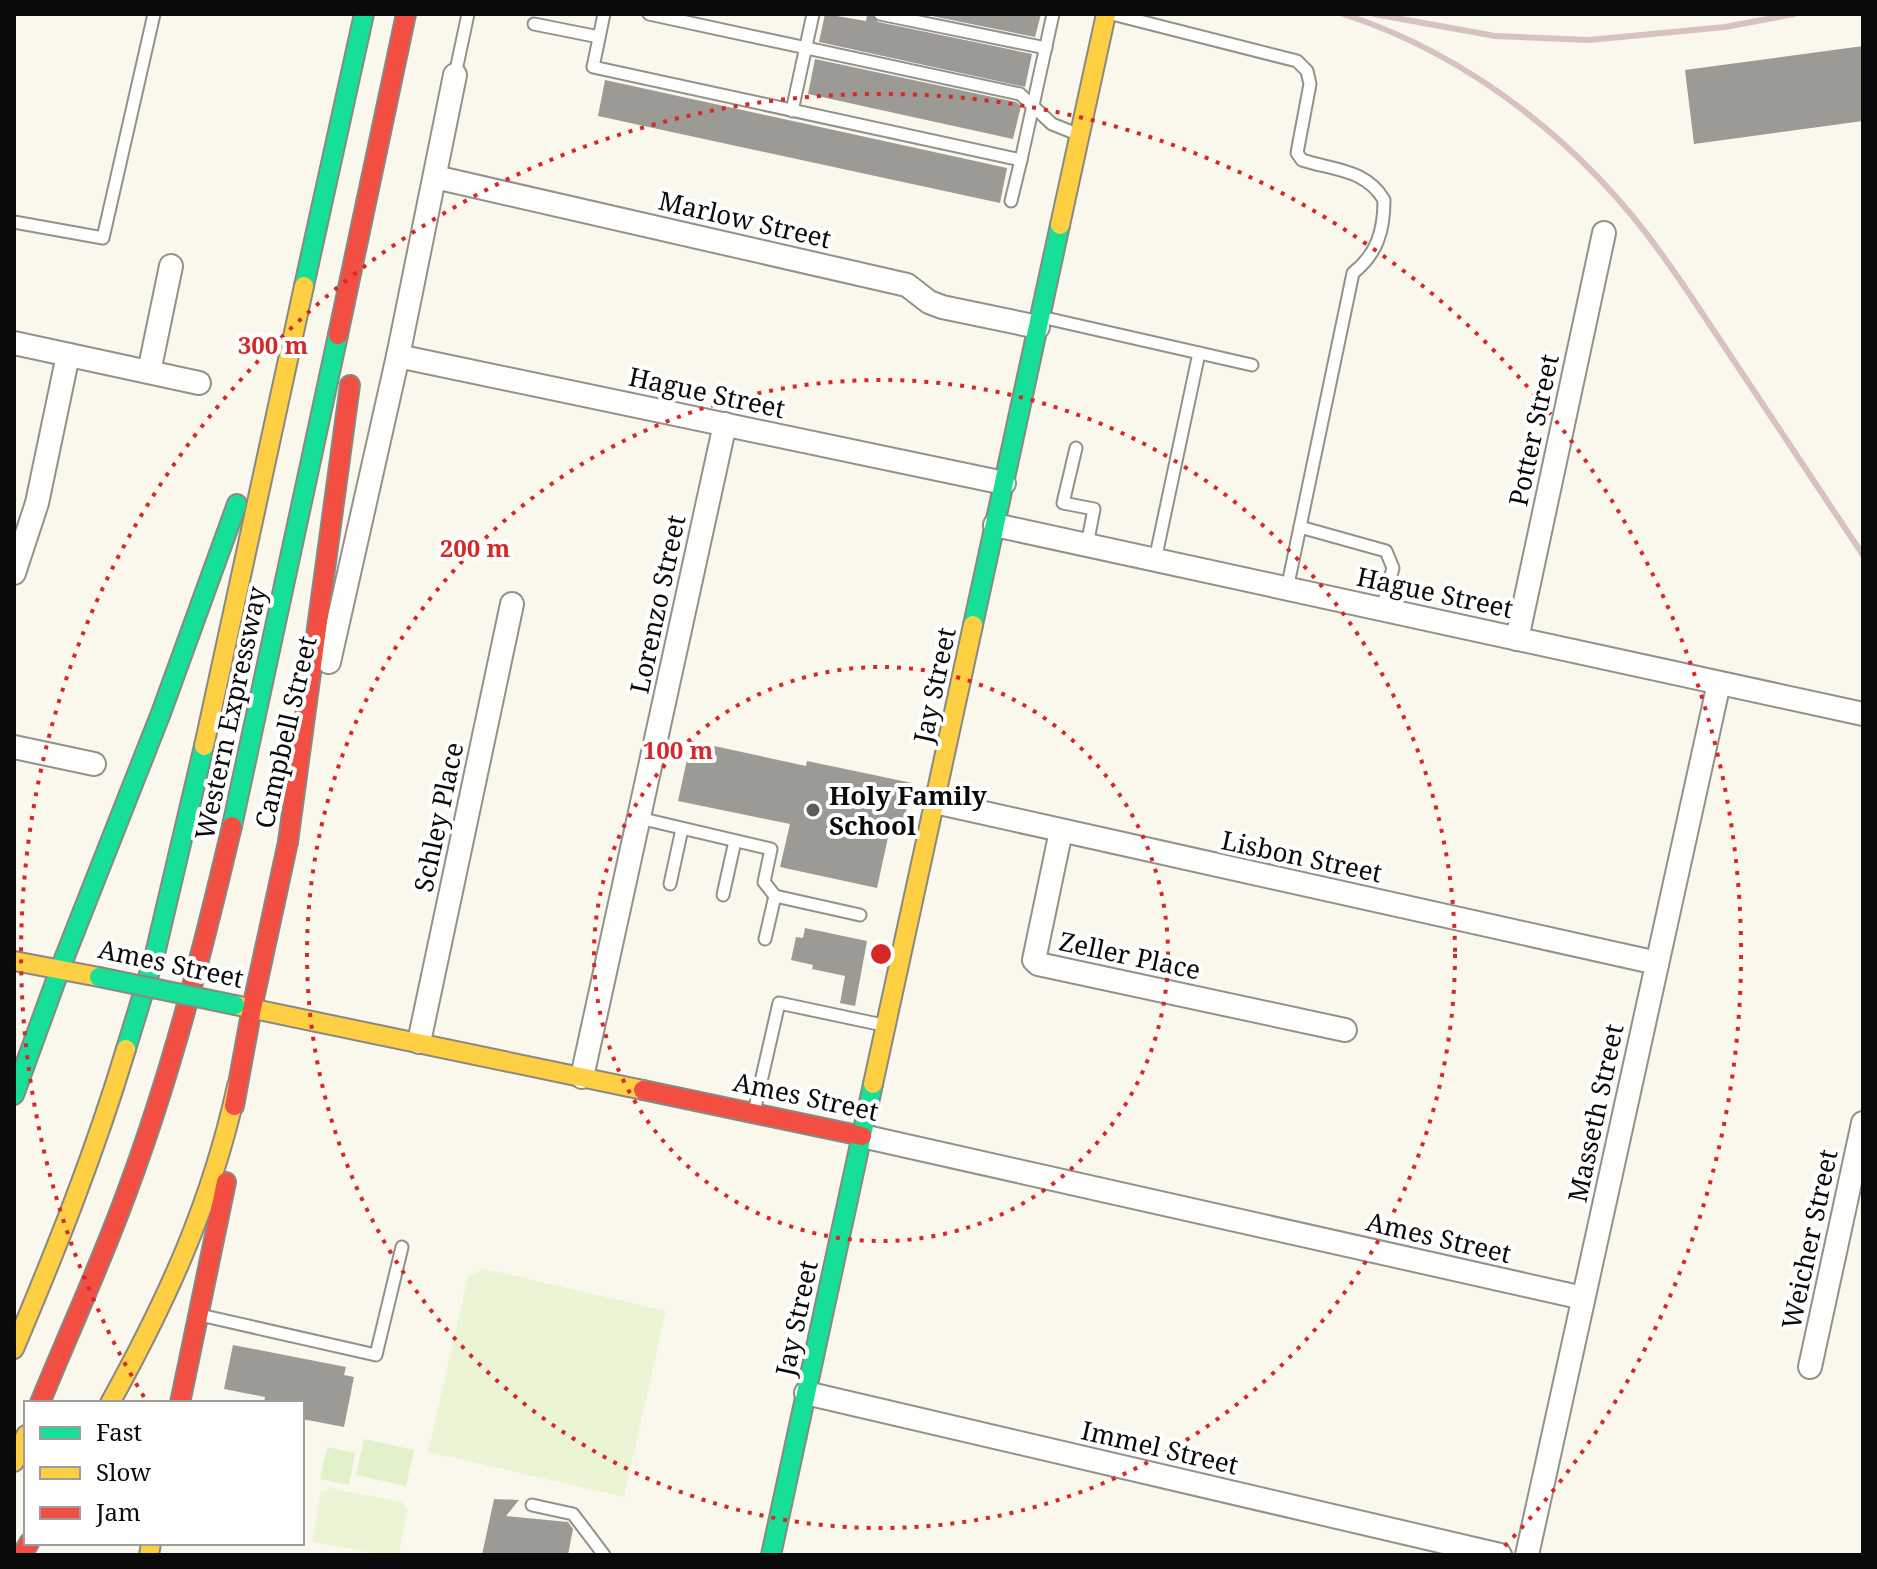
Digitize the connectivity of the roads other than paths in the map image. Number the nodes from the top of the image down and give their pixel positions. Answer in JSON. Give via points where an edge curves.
{"nodes":[{"id":1,"x":154,"y":14,"type":"edge"},
{"id":2,"x":364,"y":14,"type":"edge"},
{"id":3,"x":406,"y":14,"type":"edge"},
{"id":4,"x":468,"y":14,"type":"edge"},
{"id":5,"x":604,"y":14,"type":"edge"},
{"id":6,"x":649,"y":14,"type":"edge"},
{"id":7,"x":813,"y":14,"type":"edge"},
{"id":8,"x":880,"y":14,"type":"edge"},
{"id":9,"x":1053,"y":14,"type":"edge"},
{"id":10,"x":1109,"y":14,"type":"edge"},
{"id":11,"x":534,"y":24,"type":"dead end"},
{"id":12,"x":599,"y":37,"type":"junction"},
{"id":13,"x":1046,"y":48,"type":"junction"},
{"id":14,"x":805,"y":49,"type":"junction"},
{"id":15,"x":455,"y":75,"type":"joint"},
{"id":16,"x":392,"y":78,"type":"junction"},
{"id":17,"x":1034,"y":109,"type":"junction"},
{"id":18,"x":792,"y":111,"type":"junction"},
{"id":19,"x":1081,"y":136,"type":"junction"},
{"id":20,"x":1021,"y":160,"type":"junction"},
{"id":21,"x":435,"y":177,"type":"junction"},
{"id":22,"x":1011,"y":201,"type":"dead end"},
{"id":23,"x":14,"y":222,"type":"edge"},
{"id":24,"x":1604,"y":233,"type":"dead end"},
{"id":25,"x":315,"y":245,"type":"junction"},
{"id":26,"x":171,"y":266,"type":"dead end"},
{"id":27,"x":1039,"y":322,"type":"junction"},
{"id":28,"x":356,"y":337,"type":"dead end"},
{"id":29,"x":14,"y":343,"type":"edge"},
{"id":30,"x":1199,"y":353,"type":"junction"},
{"id":31,"x":68,"y":355,"type":"junction"},
{"id":32,"x":398,"y":356,"type":"junction"},
{"id":33,"x":1252,"y":365,"type":"dead end"},
{"id":34,"x":352,"y":368,"type":"dead end"},
{"id":35,"x":149,"y":372,"type":"junction"},
{"id":36,"x":199,"y":383,"type":"dead end"},
{"id":37,"x":725,"y":424,"type":"junction"},
{"id":38,"x":1076,"y":448,"type":"dead end"},
{"id":39,"x":1004,"y":483,"type":"junction"},
{"id":40,"x":995,"y":525,"type":"junction"},
{"id":41,"x":1300,"y":527,"type":"junction"},
{"id":42,"x":1087,"y":545,"type":"junction"},
{"id":43,"x":1155,"y":560,"type":"junction"},
{"id":44,"x":14,"y":573,"type":"edge"},
{"id":45,"x":1287,"y":589,"type":"junction"},
{"id":46,"x":512,"y":604,"type":"dead end"},
{"id":47,"x":1382,"y":609,"type":"junction"},
{"id":48,"x":1517,"y":639,"type":"junction"},
{"id":49,"x":1719,"y":683,"type":"junction"},
{"id":50,"x":1863,"y":714,"type":"edge"},
{"id":51,"x":14,"y":747,"type":"edge"},
{"id":52,"x":94,"y":764,"type":"dead end"},
{"id":53,"x":935,"y":802,"type":"junction"},
{"id":54,"x":639,"y":818,"type":"junction"},
{"id":55,"x":682,"y":829,"type":"junction"},
{"id":56,"x":1061,"y":831,"type":"junction"},
{"id":57,"x":735,"y":841,"type":"junction"},
{"id":58,"x":288,"y":842,"type":"junction"},
{"id":59,"x":670,"y":884,"type":"dead end"},
{"id":60,"x":723,"y":895,"type":"dead end"},
{"id":61,"x":775,"y":896,"type":"junction"},
{"id":62,"x":860,"y":915,"type":"dead end"},
{"id":63,"x":765,"y":939,"type":"dead end"},
{"id":64,"x":14,"y":961,"type":"edge"},
{"id":65,"x":1657,"y":963,"type":"junction"},
{"id":66,"x":60,"y":969,"type":"junction"},
{"id":67,"x":243,"y":1006,"type":"junction"},
{"id":68,"x":886,"y":1025,"type":"junction"},
{"id":69,"x":1345,"y":1030,"type":"dead end"},
{"id":70,"x":419,"y":1042,"type":"junction"},
{"id":71,"x":582,"y":1077,"type":"junction"},
{"id":72,"x":237,"y":1086,"type":"junction"},
{"id":73,"x":14,"y":1095,"type":"edge"},
{"id":74,"x":754,"y":1113,"type":"junction"},
{"id":75,"x":1863,"y":1123,"type":"edge"},
{"id":76,"x":862,"y":1136,"type":"junction"},
{"id":77,"x":402,"y":1247,"type":"dead end"},
{"id":78,"x":1583,"y":1298,"type":"junction"},
{"id":79,"x":199,"y":1315,"type":"junction"},
{"id":80,"x":14,"y":1349,"type":"edge"},
{"id":81,"x":1810,"y":1367,"type":"dead end"},
{"id":82,"x":806,"y":1393,"type":"junction"},
{"id":83,"x":41,"y":1401,"type":"edge"},
{"id":84,"x":111,"y":1401,"type":"edge"},
{"id":85,"x":180,"y":1401,"type":"edge"},
{"id":86,"x":24,"y":1440,"type":"edge"},
{"id":87,"x":14,"y":1462,"type":"edge"},
{"id":88,"x":532,"y":1505,"type":"dead end"},
{"id":89,"x":604,"y":1555,"type":"edge"},
{"id":90,"x":771,"y":1555,"type":"edge"},
{"id":91,"x":1500,"y":1555,"type":"edge"},
{"id":92,"x":1527,"y":1555,"type":"edge"}],
"edges":[{"from":1,"to":23,"type":"lane","via":[[103,238]]},
{"from":2,"to":25,"type":"main road","name":"Western Expressway"},
{"from":3,"to":16,"type":"main road","name":"Western Expressway"},
{"from":4,"to":15,"type":"lane"},
{"from":5,"to":12,"type":"lane"},
{"from":6,"to":14,"type":"lane"},
{"from":7,"to":14,"type":"lane"},
{"from":8,"to":13,"type":"lane"},
{"from":9,"to":13,"type":"lane"},
{"from":10,"to":19,"type":"main road","name":"Jay Street"},
{"from":10,"to":41,"type":"lane","via":[[1297,61],[1310,84],[1297,153],[1302,160],[1369,181],[1384,200],[1370,259],[1353,273]]},
{"from":11,"to":12,"type":"lane"},
{"from":12,"to":18,"type":"lane","via":[[593,67]]},
{"from":13,"to":17,"type":"lane"},
{"from":14,"to":17,"type":"lane","via":[[1020,94]]},
{"from":14,"to":18,"type":"lane"},
{"from":15,"to":21,"type":"street","name":"Campbell Street"},
{"from":16,"to":28,"type":"main road"},
{"from":16,"to":83,"type":"main road","name":"Western Expressway","via":[[201,959],[128,1190]]},
{"from":17,"to":19,"type":"lane","via":[[1052,124]]},
{"from":17,"to":20,"type":"lane"},
{"from":18,"to":20,"type":"lane"},
{"from":19,"to":27,"type":"main road","name":"Jay Street"},
{"from":20,"to":22,"type":"lane"},
{"from":21,"to":27,"type":"street","name":"Marlow Street","via":[[907,285],[942,307]]},
{"from":21,"to":32,"type":"street","name":"Campbell Street"},
{"from":24,"to":48,"type":"street","name":"Potter Street"},
{"from":25,"to":66,"type":"main road","via":[[233,517]]},
{"from":25,"to":80,"type":"main road","name":"Western Expressway","via":[[154,958],[103,1124]]},
{"from":26,"to":35,"type":"street"},
{"from":27,"to":30,"type":"lane"},
{"from":27,"to":39,"type":"main road","name":"Jay Street"},
{"from":29,"to":31,"type":"street"},
{"from":30,"to":33,"type":"lane"},
{"from":30,"to":43,"type":"lane"},
{"from":31,"to":35,"type":"street"},
{"from":31,"to":44,"type":"street","via":[[39,495]]},
{"from":32,"to":37,"type":"street","name":"Hague Street"},
{"from":32,"to":58,"type":"street","name":"Campbell Street"},
{"from":34,"to":58,"type":"main road"},
{"from":35,"to":36,"type":"street"},
{"from":37,"to":39,"type":"street","name":"Hague Street"},
{"from":37,"to":54,"type":"street","name":"Lorenzo Street"},
{"from":38,"to":42,"type":"lane","via":[[1063,503],[1094,509]]},
{"from":39,"to":40,"type":"main road","name":"Jay Street"},
{"from":40,"to":42,"type":"street","name":"Hague Street"},
{"from":40,"to":53,"type":"main road","name":"Jay Street"},
{"from":41,"to":45,"type":"lane"},
{"from":41,"to":47,"type":"lane","via":[[1386,551],[1393,568]]},
{"from":42,"to":43,"type":"street","name":"Hague Street"},
{"from":43,"to":45,"type":"street","name":"Hague Street"},
{"from":45,"to":47,"type":"street","name":"Hague Street"},
{"from":46,"to":70,"type":"street","name":"Schley Place"},
{"from":47,"to":48,"type":"street","name":"Hague Street"},
{"from":48,"to":49,"type":"street","name":"Hague Street"},
{"from":49,"to":50,"type":"street","name":"Hague Street"},
{"from":49,"to":65,"type":"street","name":"Masseth Street"},
{"from":51,"to":52,"type":"street"},
{"from":53,"to":56,"type":"street","name":"Lisbon Street"},
{"from":53,"to":68,"type":"main road","name":"Jay Street"},
{"from":54,"to":55,"type":"lane"},
{"from":54,"to":71,"type":"street","name":"Lorenzo Street"},
{"from":55,"to":57,"type":"lane"},
{"from":55,"to":59,"type":"lane"},
{"from":56,"to":65,"type":"street","name":"Lisbon Street"},
{"from":56,"to":69,"type":"street","name":"Zeller Place","via":[[1034,960],[1038,964]]},
{"from":57,"to":60,"type":"lane"},
{"from":57,"to":61,"type":"lane","via":[[771,849],[764,882]]},
{"from":58,"to":67,"type":"main road","name":"Campbell Street"},
{"from":61,"to":62,"type":"lane"},
{"from":61,"to":63,"type":"lane"},
{"from":64,"to":66,"type":"main road","name":"Ames Street"},
{"from":65,"to":78,"type":"street","name":"Masseth Street"},
{"from":66,"to":67,"type":"main road","name":"Ames Street","bridge":true},
{"from":66,"to":73,"type":"main road"},
{"from":67,"to":70,"type":"main road","name":"Ames Street"},
{"from":67,"to":72,"type":"main road","name":"Campbell Street"},
{"from":68,"to":74,"type":"lane","via":[[779,1003]]},
{"from":68,"to":76,"type":"main road","name":"Jay Street"},
{"from":70,"to":71,"type":"main road","name":"Ames Street"},
{"from":71,"to":74,"type":"main road","name":"Ames Street"},
{"from":72,"to":79,"type":"main road","name":"Campbell Street","via":[[222,1202]]},
{"from":72,"to":84,"type":"main road","via":[[214,1183],[195,1235]]},
{"from":74,"to":76,"type":"main road","name":"Ames Street"},
{"from":75,"to":81,"type":"street","name":"Weicher Street"},
{"from":76,"to":78,"type":"street","name":"Ames Street"},
{"from":76,"to":82,"type":"main road","name":"Jay Street"},
{"from":77,"to":79,"type":"lane","via":[[376,1355]]},
{"from":78,"to":92,"type":"street","name":"Masseth Street"},
{"from":79,"to":85,"type":"main road","name":"Campbell Street"},
{"from":82,"to":90,"type":"main road","name":"Jay Street"},
{"from":82,"to":91,"type":"street","name":"Immel Street"},
{"from":86,"to":87,"type":"main road"},
{"from":88,"to":89,"type":"lane","via":[[573,1514]]}]}
